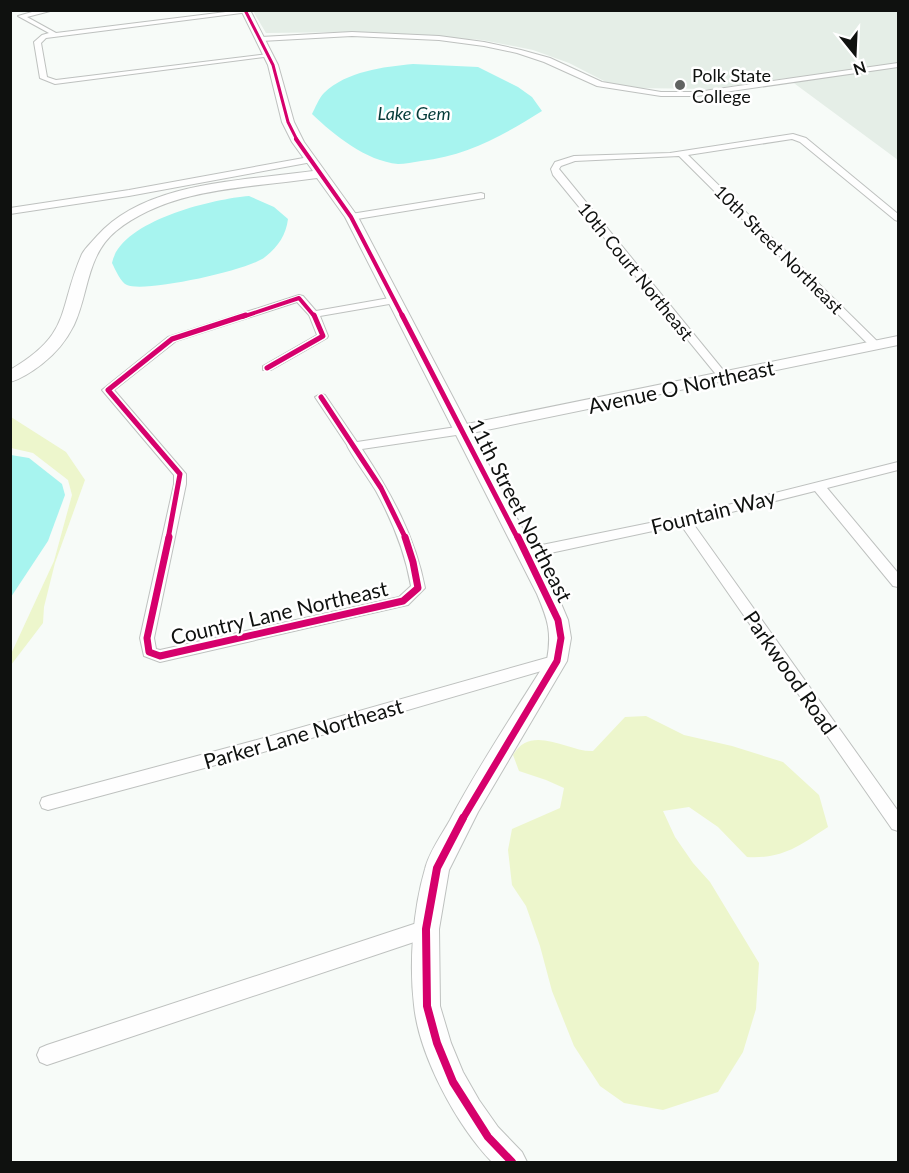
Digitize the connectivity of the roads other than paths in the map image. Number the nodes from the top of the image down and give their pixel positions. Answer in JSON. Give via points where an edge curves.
{"nodes":[{"id":1,"x":51,"y":10,"type":"edge"},
{"id":2,"x":245,"y":11,"type":"edge"},
{"id":3,"x":52,"y":33,"type":"junction"},
{"id":4,"x":265,"y":48,"type":"junction"},
{"id":5,"x":898,"y":65,"type":"edge"},
{"id":6,"x":681,"y":153,"type":"junction"},
{"id":7,"x":314,"y":167,"type":"junction"},
{"id":8,"x":481,"y":196,"type":"dead end"},
{"id":9,"x":10,"y":211,"type":"edge"},
{"id":10,"x":351,"y":217,"type":"junction"},
{"id":11,"x":898,"y":218,"type":"edge"},
{"id":12,"x":395,"y":300,"type":"junction"},
{"id":13,"x":314,"y":314,"type":"junction"},
{"id":14,"x":898,"y":340,"type":"edge"},
{"id":15,"x":875,"y":345,"type":"junction"},
{"id":16,"x":267,"y":368,"type":"dead end"},
{"id":17,"x":723,"y":376,"type":"junction"},
{"id":18,"x":10,"y":377,"type":"edge"},
{"id":19,"x":321,"y":397,"type":"dead end"},
{"id":20,"x":462,"y":430,"type":"junction"},
{"id":21,"x":352,"y":447,"type":"junction"},
{"id":22,"x":898,"y":466,"type":"edge"},
{"id":23,"x":817,"y":485,"type":"junction"},
{"id":24,"x":684,"y":520,"type":"junction"},
{"id":25,"x":527,"y":553,"type":"junction"},
{"id":26,"x":898,"y":582,"type":"edge"},
{"id":27,"x":557,"y":661,"type":"junction"},
{"id":28,"x":48,"y":803,"type":"dead end"},
{"id":29,"x":898,"y":824,"type":"edge"},
{"id":30,"x":426,"y":929,"type":"junction"},
{"id":31,"x":47,"y":1055,"type":"dead end"},
{"id":32,"x":512,"y":1162,"type":"edge"}],
"edges":[{"from":1,"to":3,"type":"street","via":[[21,16]]},
{"from":2,"to":3,"type":"street"},
{"from":2,"to":4,"type":"street","name":"11th Street Northeast"},
{"from":3,"to":4,"type":"street","via":[[37,42],[44,78],[56,82]]},
{"from":4,"to":5,"type":"street","via":[[363,34],[439,38],[519,51],[600,84],[661,94],[697,94]]},
{"from":4,"to":7,"type":"street","name":"11th Street Northeast","via":[[288,122]]},
{"from":6,"to":11,"type":"street","via":[[793,136],[803,140]]},
{"from":6,"to":15,"type":"street","name":"10th Street Northeast"},
{"from":6,"to":17,"type":"street","name":"10th Court Northeast","via":[[574,159],[558,164],[555,169]]},
{"from":7,"to":9,"type":"street"},
{"from":7,"to":10,"type":"street","name":"11th Street Northeast"},
{"from":7,"to":18,"type":"street","via":[[157,202],[131,214],[108,230],[90,252],[70,321],[55,346]]},
{"from":8,"to":10,"type":"street"},
{"from":10,"to":12,"type":"street","name":"11th Street Northeast"},
{"from":12,"to":13,"type":"street"},
{"from":12,"to":20,"type":"street","name":"11th Street Northeast"},
{"from":13,"to":16,"type":"street","via":[[323,336]]},
{"from":13,"to":21,"type":"street","name":"Country Lane Northeast","via":[[299,298],[172,339],[108,390],[180,474],[147,638],[149,652],[160,656],[403,601],[418,588],[416,568],[386,494]]},
{"from":14,"to":15,"type":"street","name":"Avenue O Northeast"},
{"from":15,"to":17,"type":"street","name":"Avenue O Northeast"},
{"from":17,"to":20,"type":"street","name":"Avenue O Northeast"},
{"from":19,"to":21,"type":"street","name":"Country Lane Northeast"},
{"from":20,"to":21,"type":"street"},
{"from":20,"to":25,"type":"street","name":"11th Street Northeast"},
{"from":22,"to":23,"type":"street","name":"Fountain Way"},
{"from":23,"to":24,"type":"street","name":"Fountain Way"},
{"from":23,"to":26,"type":"street"},
{"from":24,"to":25,"type":"street","name":"Fountain Way"},
{"from":24,"to":29,"type":"street","name":"Parkwood Road"},
{"from":25,"to":27,"type":"street","name":"11th Street Northeast","via":[[558,620],[561,638]]},
{"from":27,"to":28,"type":"street","name":"Parker Lane Northeast"},
{"from":27,"to":30,"type":"street","name":"11th Street Northeast","via":[[470,805],[437,868]]},
{"from":30,"to":31,"type":"street"},
{"from":30,"to":32,"type":"street","name":"11th Street Northeast","via":[[427,1006],[437,1043],[469,1110]]}]}
